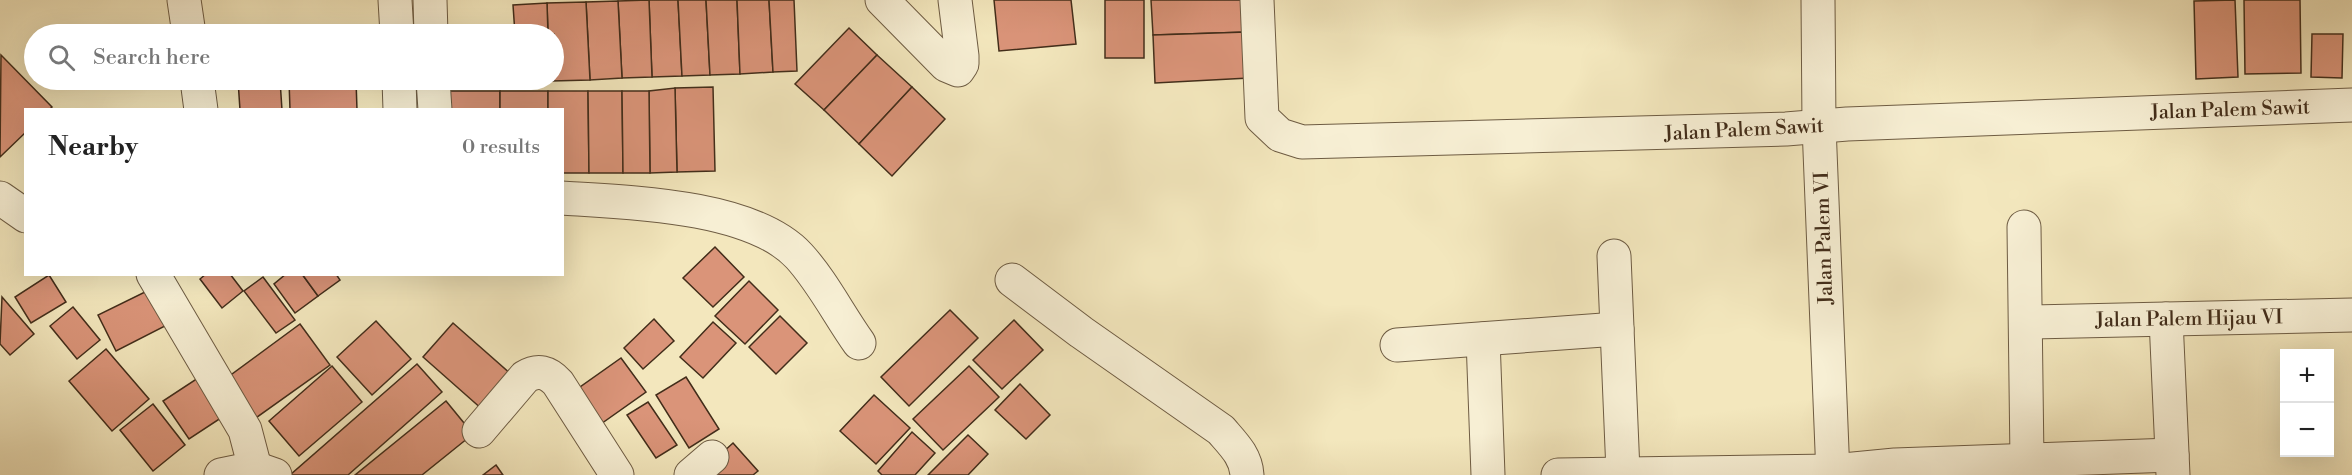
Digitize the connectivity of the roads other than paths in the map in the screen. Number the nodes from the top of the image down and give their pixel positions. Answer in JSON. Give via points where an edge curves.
{"nodes":[{"id":1,"x":184,"y":0,"type":"edge"},
{"id":2,"x":395,"y":0,"type":"edge"},
{"id":3,"x":430,"y":0,"type":"edge"},
{"id":4,"x":882,"y":0,"type":"edge"},
{"id":5,"x":955,"y":0,"type":"edge"},
{"id":6,"x":1257,"y":0,"type":"edge"},
{"id":7,"x":1818,"y":0,"type":"edge"},
{"id":8,"x":188,"y":24,"type":"edge"},
{"id":9,"x":396,"y":24,"type":"edge"},
{"id":10,"x":431,"y":24,"type":"edge"},
{"id":11,"x":198,"y":90,"type":"edge"},
{"id":12,"x":399,"y":90,"type":"edge"},
{"id":13,"x":434,"y":90,"type":"edge"},
{"id":14,"x":2352,"y":105,"type":"edge"},
{"id":15,"x":201,"y":108,"type":"edge"},
{"id":16,"x":400,"y":108,"type":"edge"},
{"id":17,"x":435,"y":108,"type":"edge"},
{"id":18,"x":1819,"y":126,"type":"junction"},
{"id":19,"x":0,"y":198,"type":"edge"},
{"id":20,"x":564,"y":198,"type":"edge"},
{"id":21,"x":24,"y":215,"type":"edge"},
{"id":22,"x":2024,"y":227,"type":"dead end"},
{"id":23,"x":1614,"y":256,"type":"dead end"},
{"id":24,"x":154,"y":276,"type":"edge"},
{"id":25,"x":1012,"y":280,"type":"dead end"},
{"id":26,"x":2352,"y":315,"type":"edge"},
{"id":27,"x":2166,"y":319,"type":"junction"},
{"id":28,"x":2027,"y":322,"type":"junction"},
{"id":29,"x":1617,"y":329,"type":"junction"},
{"id":30,"x":1483,"y":339,"type":"junction"},
{"id":31,"x":859,"y":343,"type":"dead end"},
{"id":32,"x":1397,"y":345,"type":"dead end"},
{"id":33,"x":479,"y":431,"type":"dead end"},
{"id":34,"x":2027,"y":461,"type":"junction"},
{"id":35,"x":2172,"y":465,"type":"edge"},
{"id":36,"x":265,"y":471,"type":"edge"},
{"id":37,"x":1623,"y":472,"type":"junction"},
{"id":38,"x":1833,"y":473,"type":"edge"},
{"id":39,"x":221,"y":475,"type":"edge"},
{"id":40,"x":617,"y":475,"type":"edge"},
{"id":41,"x":1247,"y":475,"type":"edge"},
{"id":42,"x":1488,"y":475,"type":"edge"},
{"id":43,"x":1558,"y":475,"type":"edge"}],
"edges":[{"from":1,"to":8,"type":"street"},
{"from":2,"to":9,"type":"street"},
{"from":3,"to":10,"type":"street"},
{"from":4,"to":5,"type":"street","via":[[946,65],[958,70],[962,56]]},
{"from":6,"to":18,"type":"street","name":"Jalan Palem Sawit","via":[[1262,118],[1280,135],[1302,142]]},
{"from":7,"to":18,"type":"street","name":"Jalan Palem VI"},
{"from":11,"to":15,"type":"street"},
{"from":12,"to":16,"type":"street"},
{"from":13,"to":17,"type":"street"},
{"from":14,"to":18,"type":"street","name":"Jalan Palem Sawit"},
{"from":18,"to":38,"type":"street","name":"Jalan Palem VI"},
{"from":19,"to":21,"type":"street"},
{"from":20,"to":31,"type":"street","via":[[700,211],[759,230],[798,256]]},
{"from":22,"to":28,"type":"street"},
{"from":23,"to":29,"type":"street"},
{"from":24,"to":36,"type":"street"},
{"from":25,"to":41,"type":"street","via":[[1221,430],[1237,448]]},
{"from":26,"to":27,"type":"street","name":"Jalan Palem Hijau VI"},
{"from":27,"to":28,"type":"street","name":"Jalan Palem Hijau VI"},
{"from":27,"to":35,"type":"street"},
{"from":28,"to":34,"type":"street"},
{"from":29,"to":30,"type":"street"},
{"from":29,"to":37,"type":"street"},
{"from":30,"to":32,"type":"street"},
{"from":30,"to":42,"type":"street"},
{"from":33,"to":40,"type":"street","via":[[525,377],[532,372],[545,373],[558,383]]},
{"from":34,"to":35,"type":"street"},
{"from":34,"to":38,"type":"street","via":[[1895,465]]},
{"from":36,"to":39,"type":"street"},
{"from":37,"to":38,"type":"street"},
{"from":37,"to":43,"type":"street"}]}
